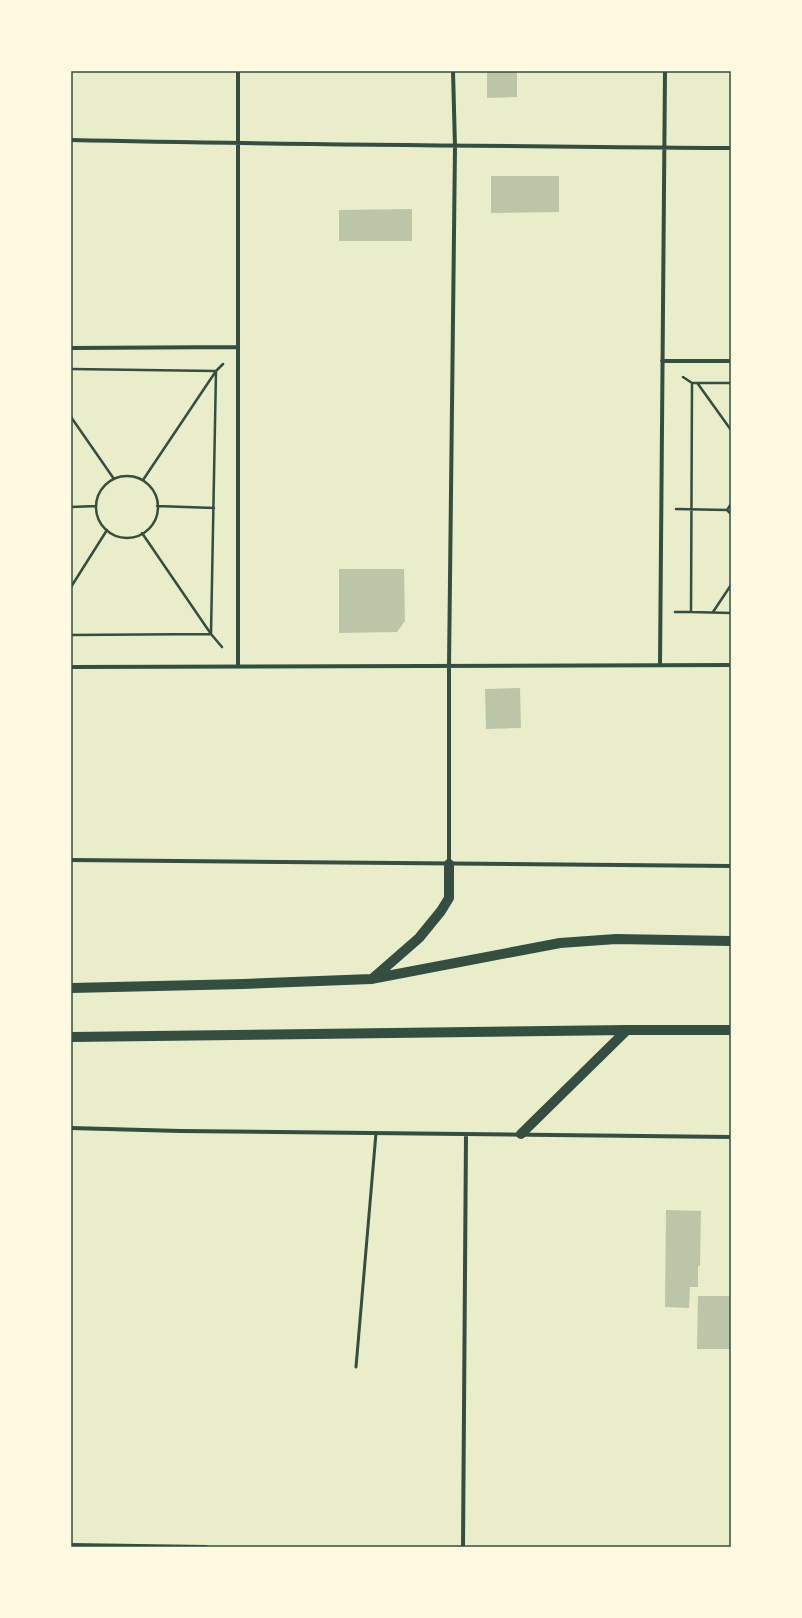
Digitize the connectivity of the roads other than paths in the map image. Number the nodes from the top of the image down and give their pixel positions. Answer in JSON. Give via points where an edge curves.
{"nodes":[{"id":1,"x":238,"y":71,"type":"edge"},
{"id":2,"x":453,"y":71,"type":"edge"},
{"id":3,"x":664,"y":71,"type":"edge"},
{"id":4,"x":71,"y":140,"type":"edge"},
{"id":5,"x":238,"y":144,"type":"junction"},
{"id":6,"x":455,"y":147,"type":"junction"},
{"id":7,"x":664,"y":147,"type":"junction"},
{"id":8,"x":731,"y":148,"type":"edge"},
{"id":9,"x":238,"y":347,"type":"junction"},
{"id":10,"x":71,"y":348,"type":"edge"},
{"id":11,"x":662,"y":361,"type":"junction"},
{"id":12,"x":731,"y":361,"type":"edge"},
{"id":13,"x":660,"y":665,"type":"junction"},
{"id":14,"x":731,"y":665,"type":"edge"},
{"id":15,"x":238,"y":666,"type":"junction"},
{"id":16,"x":450,"y":666,"type":"junction"},
{"id":17,"x":71,"y":667,"type":"edge"},
{"id":18,"x":71,"y":860,"type":"edge"},
{"id":19,"x":449,"y":864,"type":"junction"},
{"id":20,"x":731,"y":866,"type":"edge"},
{"id":21,"x":731,"y":941,"type":"edge"},
{"id":22,"x":371,"y":979,"type":"junction"},
{"id":23,"x":71,"y":988,"type":"edge"},
{"id":24,"x":627,"y":1030,"type":"junction"},
{"id":25,"x":731,"y":1030,"type":"edge"},
{"id":26,"x":71,"y":1037,"type":"edge"},
{"id":27,"x":71,"y":1128,"type":"edge"},
{"id":28,"x":376,"y":1133,"type":"junction"},
{"id":29,"x":466,"y":1134,"type":"junction"},
{"id":30,"x":521,"y":1134,"type":"junction"},
{"id":31,"x":731,"y":1137,"type":"edge"},
{"id":32,"x":356,"y":1367,"type":"dead end"},
{"id":33,"x":71,"y":1545,"type":"edge"},
{"id":34,"x":206,"y":1547,"type":"edge"},
{"id":35,"x":463,"y":1547,"type":"edge"}],
"edges":[{"from":1,"to":5,"type":"street"},
{"from":2,"to":6,"type":"street"},
{"from":3,"to":7,"type":"street"},
{"from":4,"to":5,"type":"street"},
{"from":5,"to":6,"type":"street"},
{"from":5,"to":9,"type":"street"},
{"from":6,"to":7,"type":"street"},
{"from":6,"to":16,"type":"street"},
{"from":7,"to":8,"type":"street"},
{"from":7,"to":11,"type":"street"},
{"from":9,"to":10,"type":"street"},
{"from":9,"to":15,"type":"street"},
{"from":11,"to":12,"type":"street"},
{"from":11,"to":13,"type":"street"},
{"from":13,"to":14,"type":"street"},
{"from":13,"to":16,"type":"street"},
{"from":15,"to":16,"type":"street"},
{"from":15,"to":17,"type":"street"},
{"from":16,"to":19,"type":"street"},
{"from":18,"to":19,"type":"street"},
{"from":19,"to":20,"type":"street"},
{"from":19,"to":22,"type":"main road","via":[[449,898],[441,911],[419,938]]},
{"from":21,"to":22,"type":"main road","via":[[616,939],[560,942]]},
{"from":22,"to":23,"type":"main road"},
{"from":24,"to":25,"type":"main road"},
{"from":24,"to":26,"type":"main road"},
{"from":24,"to":30,"type":"main road"},
{"from":27,"to":28,"type":"street"},
{"from":28,"to":29,"type":"street"},
{"from":28,"to":32,"type":"lane"},
{"from":29,"to":30,"type":"street"},
{"from":29,"to":35,"type":"street"},
{"from":30,"to":31,"type":"street"},
{"from":33,"to":34,"type":"street"}]}
